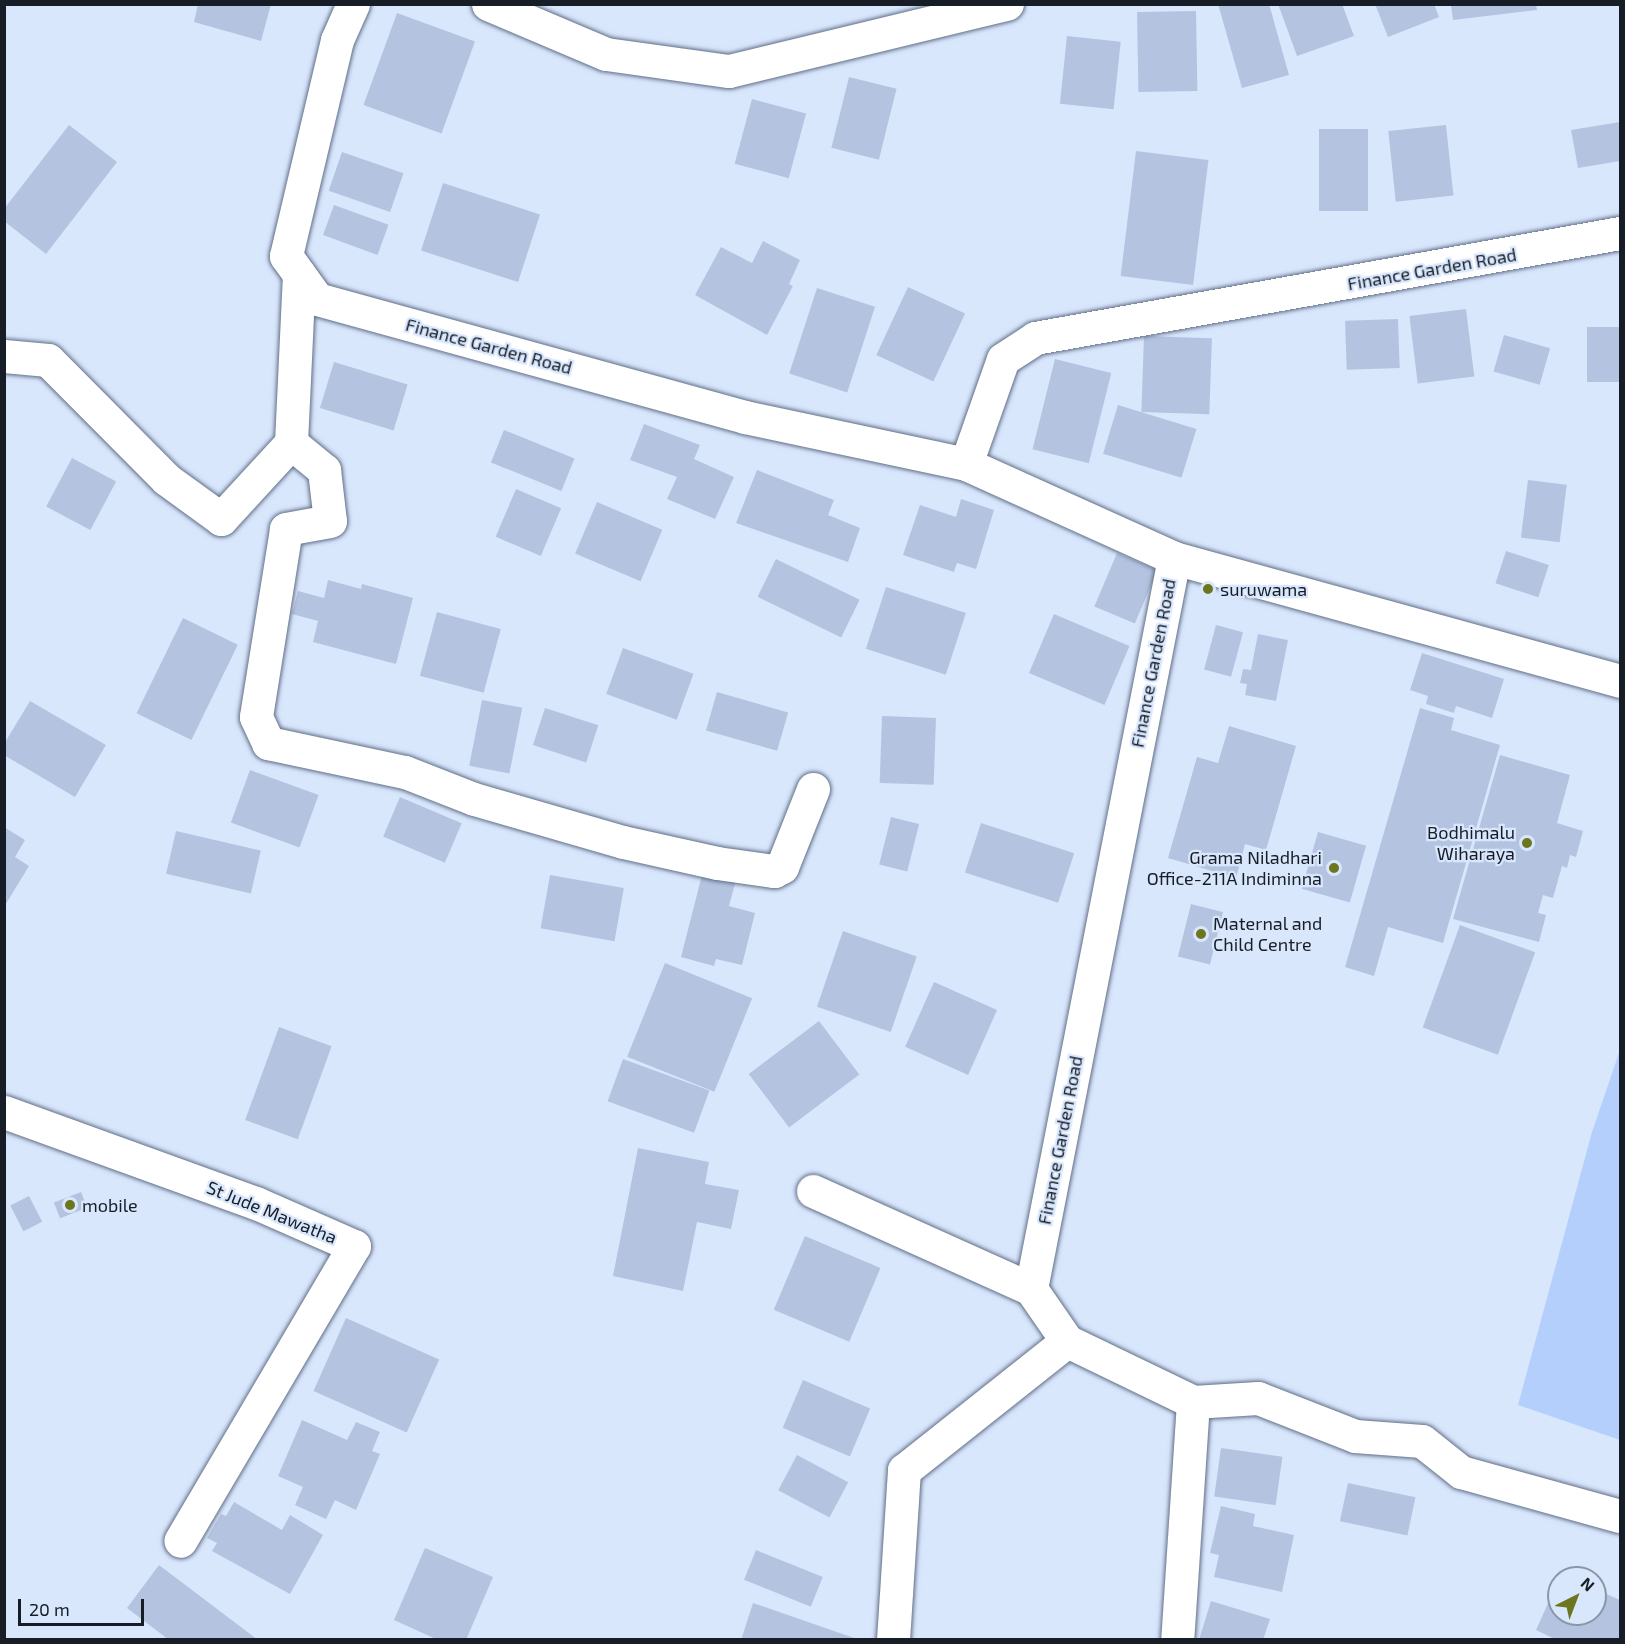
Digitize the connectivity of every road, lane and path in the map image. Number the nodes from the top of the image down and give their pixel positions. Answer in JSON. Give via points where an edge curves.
{"nodes":[{"id":1,"x":353,"y":4,"type":"edge"},
{"id":2,"x":1006,"y":4,"type":"edge"},
{"id":3,"x":492,"y":6,"type":"edge"},
{"id":4,"x":1620,"y":233,"type":"edge"},
{"id":5,"x":299,"y":274,"type":"junction"},
{"id":6,"x":4,"y":356,"type":"edge"},
{"id":7,"x":291,"y":443,"type":"junction"},
{"id":8,"x":966,"y":464,"type":"junction"},
{"id":9,"x":1174,"y":558,"type":"junction"},
{"id":10,"x":1620,"y":681,"type":"edge"},
{"id":11,"x":813,"y":789,"type":"dead end"},
{"id":12,"x":4,"y":1112,"type":"edge"},
{"id":13,"x":813,"y":1191,"type":"dead end"},
{"id":14,"x":1031,"y":1289,"type":"junction"},
{"id":15,"x":1067,"y":1341,"type":"junction"},
{"id":16,"x":1192,"y":1402,"type":"junction"},
{"id":17,"x":1620,"y":1516,"type":"edge"},
{"id":18,"x":180,"y":1541,"type":"dead end"},
{"id":19,"x":893,"y":1640,"type":"edge"},
{"id":20,"x":1177,"y":1640,"type":"edge"}],
"edges":[{"from":1,"to":5,"type":"street","name":"Finance Garden Road","via":[[337,40],[286,256]]},
{"from":2,"to":3,"type":"street","via":[[729,71],[606,54]]},
{"from":4,"to":8,"type":"street","name":"Finance Garden Road","via":[[1035,338],[1003,359]]},
{"from":5,"to":7,"type":"street"},
{"from":5,"to":8,"type":"street","name":"Finance Garden Road","via":[[317,299],[745,417]]},
{"from":6,"to":7,"type":"street","via":[[48,360],[166,479],[221,519]]},
{"from":7,"to":11,"type":"street","via":[[324,470],[330,521],[286,529],[256,717],[268,743],[405,772],[474,799],[623,842],[774,871],[782,867]]},
{"from":8,"to":9,"type":"street","name":"Finance Garden Road"},
{"from":9,"to":10,"type":"street","name":"Finance Garden Road"},
{"from":9,"to":14,"type":"street","name":"Finance Garden Road"},
{"from":12,"to":18,"type":"street","name":"St Jude Mawatha","via":[[256,1203],[354,1246]]},
{"from":13,"to":14,"type":"street"},
{"from":14,"to":15,"type":"street"},
{"from":15,"to":16,"type":"street"},
{"from":15,"to":19,"type":"street","via":[[904,1470]]},
{"from":16,"to":17,"type":"street","via":[[1258,1398],[1355,1436],[1422,1441],[1461,1472]]},
{"from":16,"to":20,"type":"street"}]}
